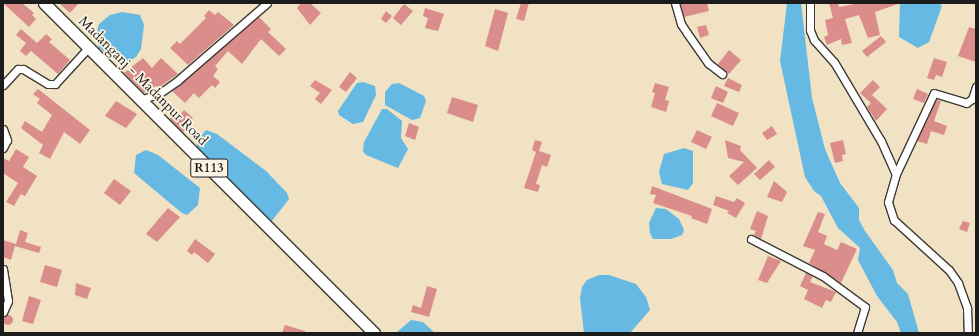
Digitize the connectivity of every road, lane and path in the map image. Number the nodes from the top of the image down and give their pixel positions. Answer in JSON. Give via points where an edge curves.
{"nodes":[{"id":1,"x":44,"y":3,"type":"edge"},
{"id":2,"x":268,"y":3,"type":"edge"},
{"id":3,"x":675,"y":3,"type":"edge"},
{"id":4,"x":810,"y":3,"type":"edge"},
{"id":5,"x":89,"y":47,"type":"junction"},
{"id":6,"x":722,"y":74,"type":"dead end"},
{"id":7,"x":3,"y":84,"type":"edge"},
{"id":8,"x":976,"y":87,"type":"edge"},
{"id":9,"x":140,"y":100,"type":"junction"},
{"id":10,"x":3,"y":129,"type":"edge"},
{"id":11,"x":3,"y":148,"type":"edge"},
{"id":12,"x":896,"y":174,"type":"junction"},
{"id":13,"x":751,"y":238,"type":"dead end"},
{"id":14,"x":3,"y":269,"type":"edge"},
{"id":15,"x":3,"y":312,"type":"edge"},
{"id":16,"x":374,"y":333,"type":"edge"},
{"id":17,"x":857,"y":333,"type":"edge"},
{"id":18,"x":968,"y":333,"type":"edge"}],
"edges":[{"from":1,"to":5,"type":"main road","name":"Madanganj - Madanpur Road","number":"R113"},
{"from":2,"to":9,"type":"street","via":[[177,81],[160,93]]},
{"from":3,"to":6,"type":"street","via":[[681,24],[708,63]]},
{"from":4,"to":12,"type":"street","via":[[810,30],[814,40],[834,62],[881,141]]},
{"from":5,"to":7,"type":"street","via":[[55,84],[48,84],[23,69],[18,69]]},
{"from":5,"to":9,"type":"main road","name":"Madanganj - Madanpur Road","number":"R113"},
{"from":8,"to":12,"type":"street","via":[[972,99],[966,103],[934,93]]},
{"from":9,"to":16,"type":"main road","name":"Madanganj - Madanpur Road","number":"R113"},
{"from":10,"to":11,"type":"street","via":[[7,140]]},
{"from":12,"to":18,"type":"street","via":[[888,202],[894,220],[950,270],[967,308]]},
{"from":13,"to":17,"type":"street","via":[[823,276],[865,307]]},
{"from":14,"to":15,"type":"street","via":[[8,301]]}]}
